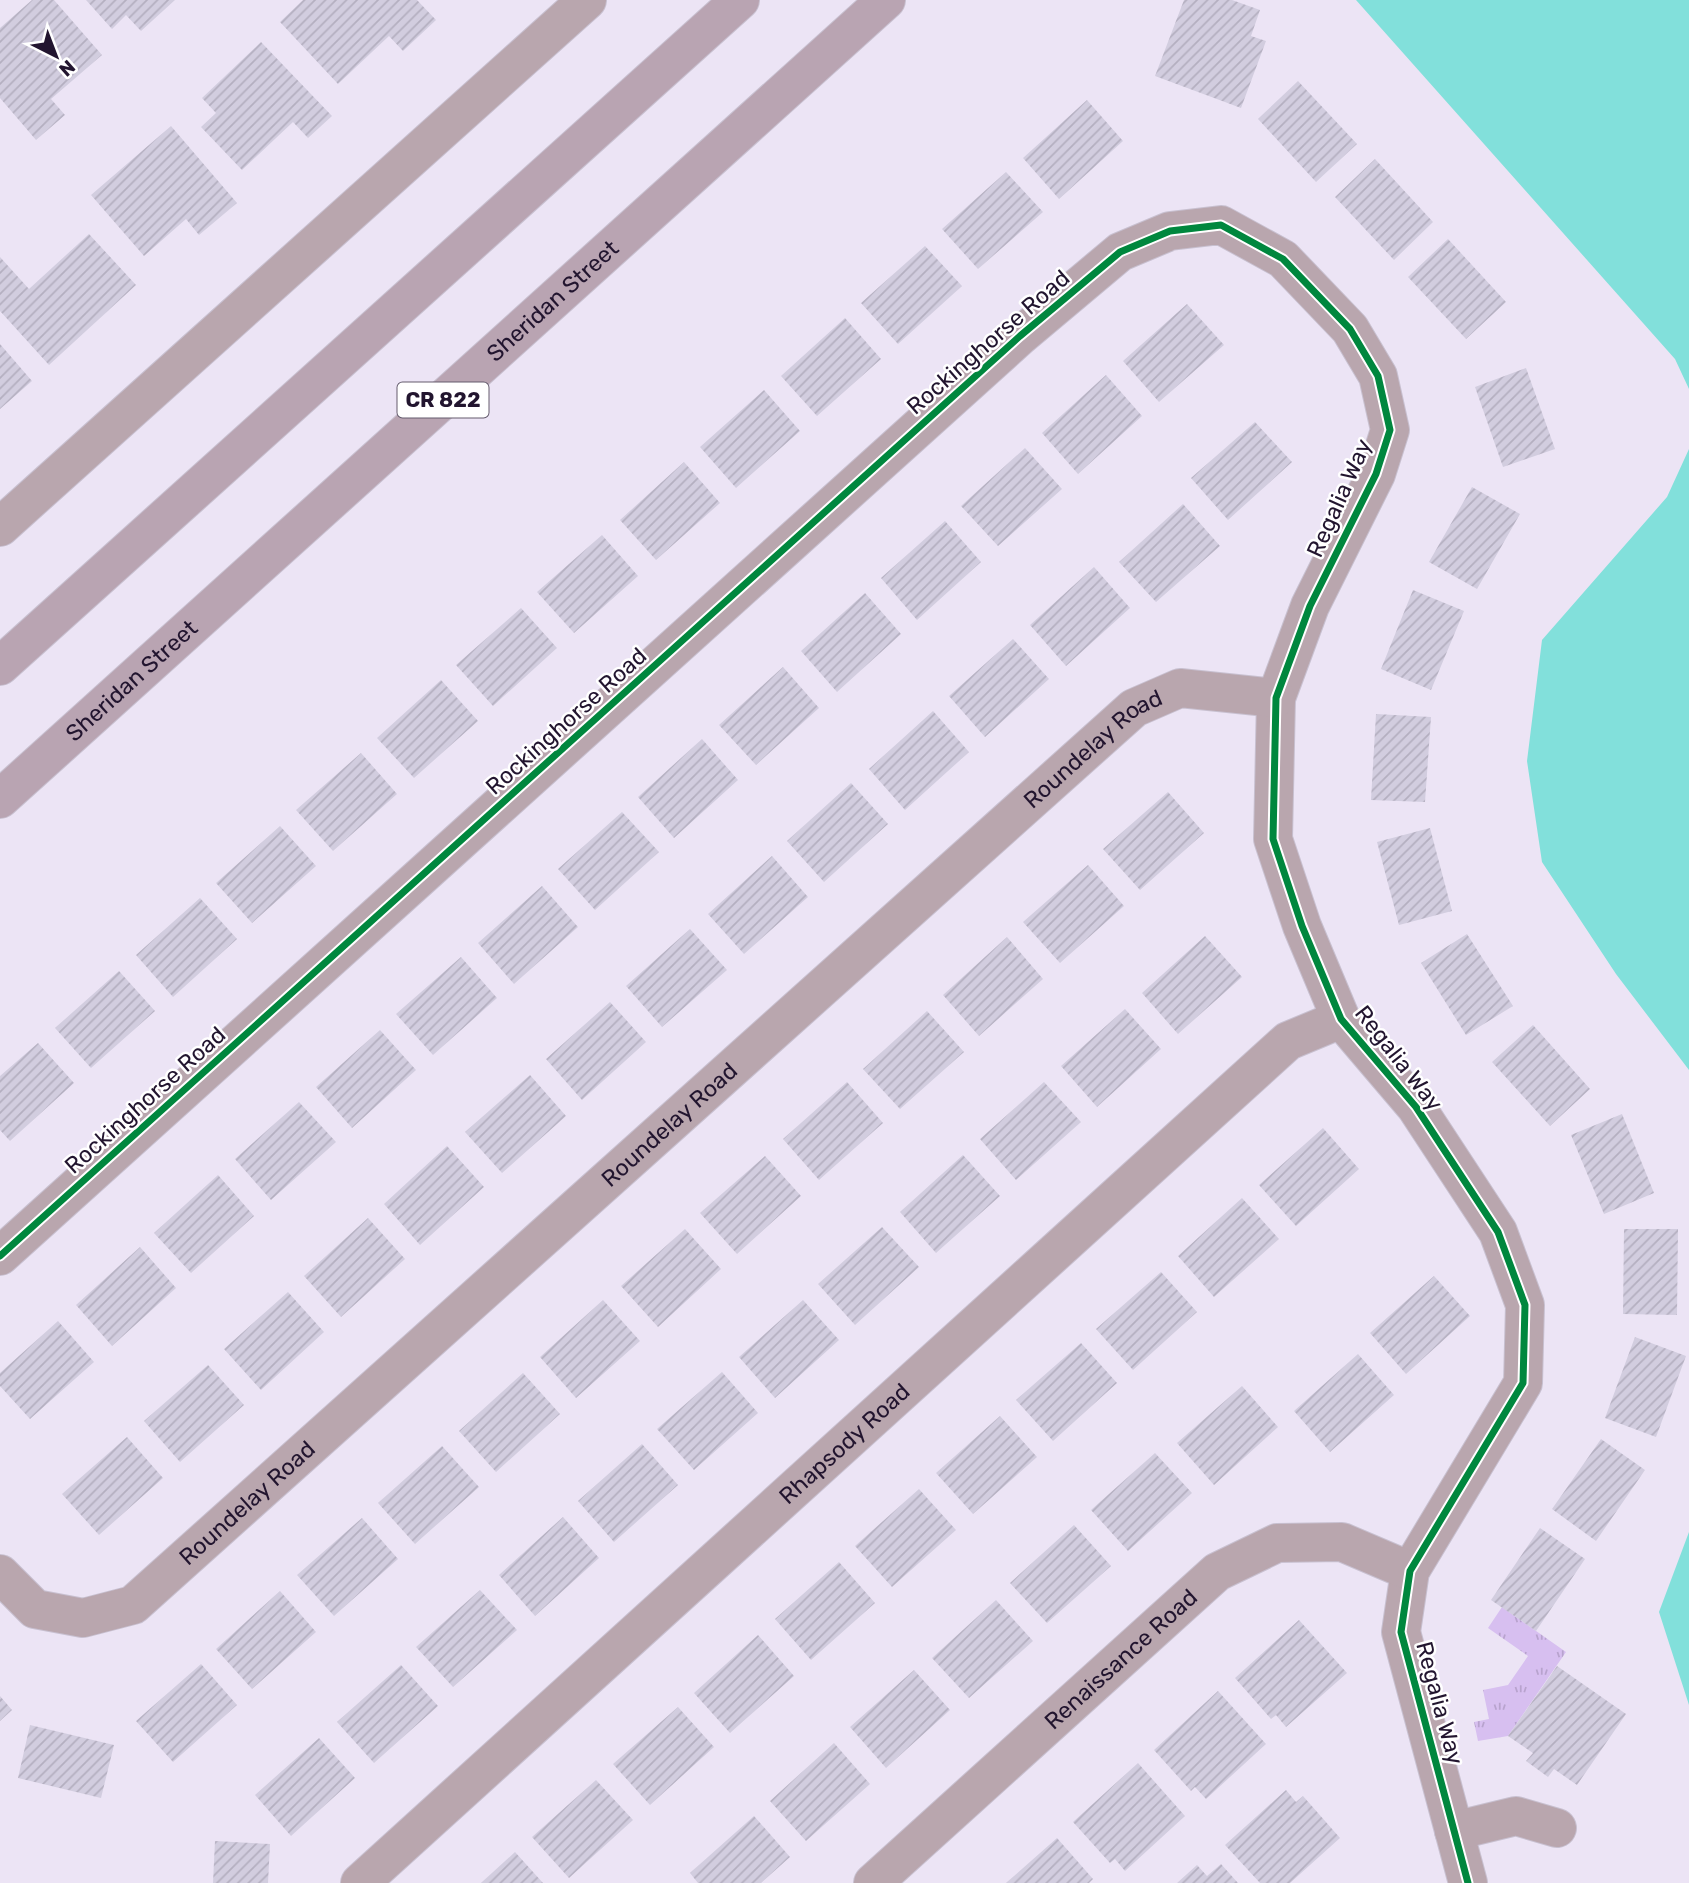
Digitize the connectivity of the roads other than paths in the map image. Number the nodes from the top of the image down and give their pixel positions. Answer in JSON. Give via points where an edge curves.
{"nodes":[{"id":1,"x":587,"y":0,"type":"edge"},
{"id":2,"x":740,"y":0,"type":"edge"},
{"id":3,"x":886,"y":0,"type":"edge"},
{"id":4,"x":1170,"y":231,"type":"joint"},
{"id":5,"x":0,"y":527,"type":"edge"},
{"id":6,"x":0,"y":666,"type":"edge"},
{"id":7,"x":1276,"y":698,"type":"junction"},
{"id":8,"x":0,"y":799,"type":"edge"},
{"id":9,"x":1341,"y":1019,"type":"junction"},
{"id":10,"x":0,"y":1256,"type":"edge"},
{"id":11,"x":1410,"y":1571,"type":"junction"},
{"id":12,"x":0,"y":1574,"type":"edge"},
{"id":13,"x":1557,"y":1828,"type":"dead end"},
{"id":14,"x":1454,"y":1831,"type":"junction"},
{"id":15,"x":360,"y":1883,"type":"edge"},
{"id":16,"x":873,"y":1883,"type":"edge"},
{"id":17,"x":1468,"y":1883,"type":"edge"}],
"edges":[{"from":1,"to":5,"type":"street"},
{"from":2,"to":6,"type":"main road"},
{"from":3,"to":8,"type":"main road","name":"Sheridan Street","number":"CR 822"},
{"from":4,"to":7,"type":"street","name":"Regalia Way","via":[[1221,225],[1283,259],[1350,329],[1378,376],[1390,430],[1376,474],[1310,606]]},
{"from":4,"to":10,"type":"street","name":"Rockinghorse Road","via":[[1120,252],[1020,336]]},
{"from":7,"to":9,"type":"street","name":"Regalia Way","via":[[1273,839],[1302,926]]},
{"from":7,"to":12,"type":"street","name":"Roundelay Road","via":[[1180,688],[1134,708],[133,1605],[83,1619],[35,1609]]},
{"from":9,"to":11,"type":"street","name":"Regalia Way","via":[[1416,1107],[1498,1231],[1525,1305],[1523,1383]]},
{"from":9,"to":15,"type":"street","name":"Rhapsody Road","via":[[1288,1041]]},
{"from":11,"to":14,"type":"street","name":"Regalia Way","via":[[1401,1632]]},
{"from":11,"to":16,"type":"street","name":"Renaissance Road","via":[[1342,1542],[1277,1543],[1217,1572]]},
{"from":13,"to":14,"type":"street","via":[[1516,1816]]},
{"from":14,"to":17,"type":"street","name":"Regalia Way"}]}
